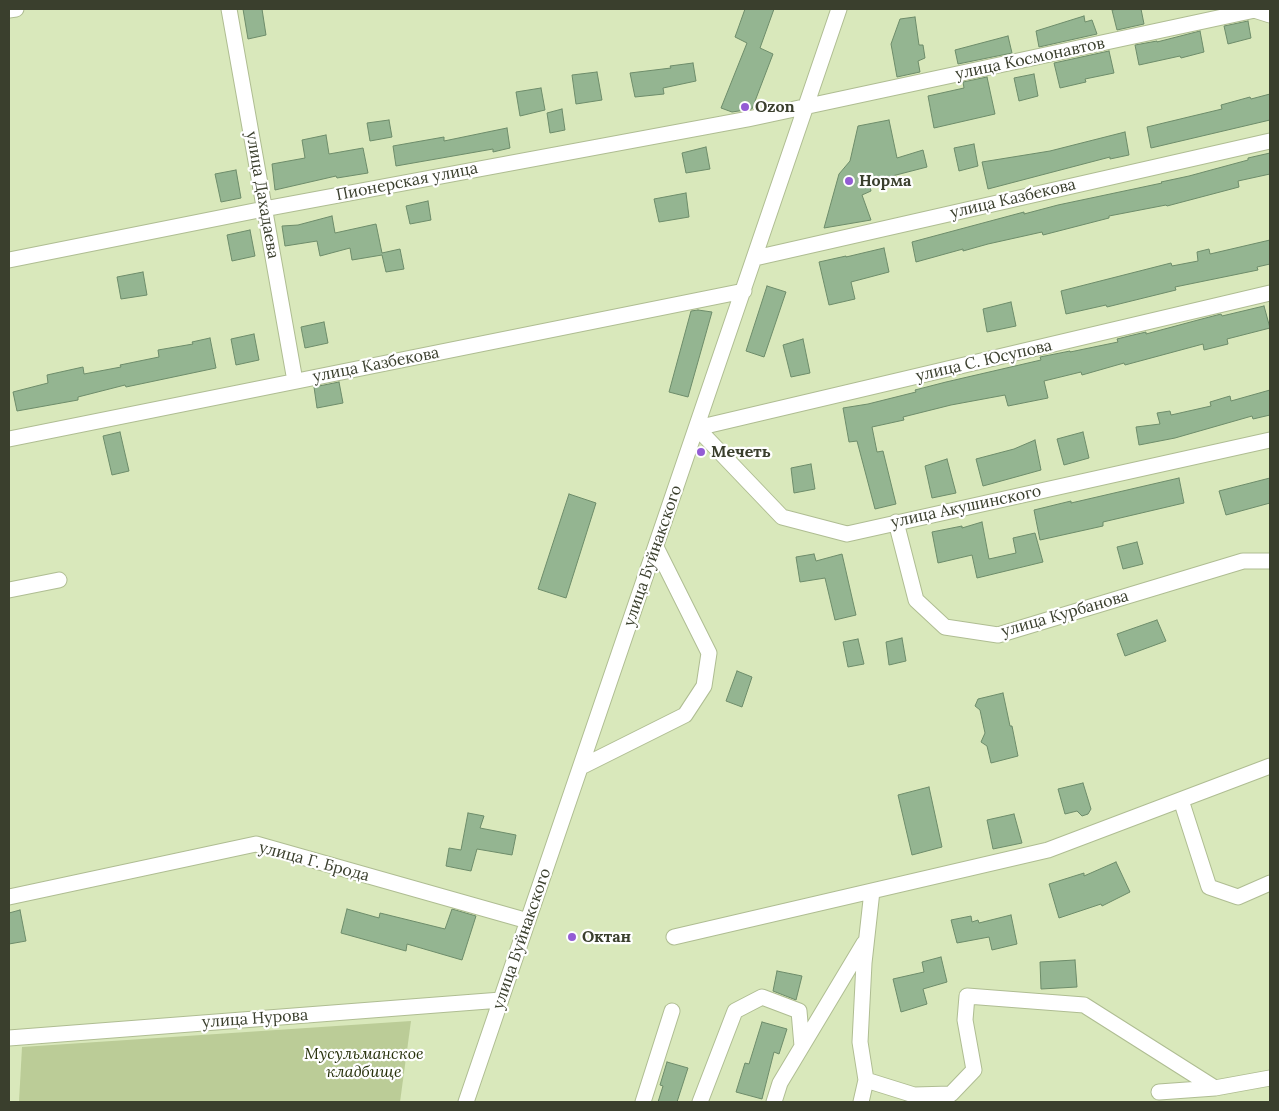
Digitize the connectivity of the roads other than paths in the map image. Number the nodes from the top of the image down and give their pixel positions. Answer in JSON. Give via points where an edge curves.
{"nodes":[{"id":1,"x":16,"y":9,"type":"edge"},
{"id":2,"x":229,"y":9,"type":"edge"},
{"id":3,"x":839,"y":9,"type":"edge"},
{"id":4,"x":9,"y":10,"type":"edge"},
{"id":5,"x":1253,"y":10,"type":"edge"},
{"id":6,"x":1270,"y":15,"type":"edge"},
{"id":7,"x":806,"y":107,"type":"junction"},
{"id":8,"x":1270,"y":141,"type":"edge"},
{"id":9,"x":264,"y":209,"type":"junction"},
{"id":10,"x":755,"y":258,"type":"junction"},
{"id":11,"x":9,"y":260,"type":"edge"},
{"id":12,"x":744,"y":291,"type":"junction"},
{"id":13,"x":1270,"y":293,"type":"edge"},
{"id":14,"x":295,"y":381,"type":"junction"},
{"id":15,"x":697,"y":428,"type":"junction"},
{"id":16,"x":9,"y":439,"type":"edge"},
{"id":17,"x":1270,"y":440,"type":"edge"},
{"id":18,"x":896,"y":522,"type":"junction"},
{"id":19,"x":656,"y":547,"type":"junction"},
{"id":20,"x":1270,"y":561,"type":"edge"},
{"id":21,"x":59,"y":580,"type":"dead end"},
{"id":22,"x":9,"y":590,"type":"edge"},
{"id":23,"x":581,"y":766,"type":"junction"},
{"id":24,"x":1270,"y":766,"type":"edge"},
{"id":25,"x":1181,"y":800,"type":"junction"},
{"id":26,"x":1270,"y":883,"type":"edge"},
{"id":27,"x":872,"y":891,"type":"junction"},
{"id":28,"x":9,"y":897,"type":"edge"},
{"id":29,"x":528,"y":921,"type":"junction"},
{"id":30,"x":674,"y":938,"type":"dead end"},
{"id":31,"x":867,"y":938,"type":"junction"},
{"id":32,"x":501,"y":1000,"type":"junction"},
{"id":33,"x":672,"y":1011,"type":"dead end"},
{"id":34,"x":9,"y":1038,"type":"edge"},
{"id":35,"x":802,"y":1046,"type":"junction"},
{"id":36,"x":1270,"y":1078,"type":"edge"},
{"id":37,"x":866,"y":1080,"type":"junction"},
{"id":38,"x":1215,"y":1088,"type":"junction"},
{"id":39,"x":1154,"y":1096,"type":"edge"},
{"id":40,"x":466,"y":1102,"type":"edge"},
{"id":41,"x":643,"y":1102,"type":"edge"},
{"id":42,"x":700,"y":1102,"type":"edge"},
{"id":43,"x":774,"y":1102,"type":"edge"},
{"id":44,"x":861,"y":1102,"type":"edge"}],
"edges":[{"from":1,"to":4,"type":"street"},
{"from":2,"to":9,"type":"street","name":"улица Дахадаева"},
{"from":3,"to":7,"type":"street","name":"улица Буйнакского"},
{"from":5,"to":6,"type":"street"},
{"from":5,"to":7,"type":"street","name":"улица Космонавтов"},
{"from":7,"to":9,"type":"street","name":"Пионерская улица"},
{"from":7,"to":10,"type":"street","name":"улица Буйнакского"},
{"from":8,"to":10,"type":"street","name":"улица Казбекова"},
{"from":9,"to":11,"type":"street","name":"Пионерская улица"},
{"from":9,"to":14,"type":"street","name":"улица Дахадаева"},
{"from":10,"to":12,"type":"street","name":"улица Буйнакского"},
{"from":12,"to":14,"type":"street","name":"улица Казбекова"},
{"from":12,"to":15,"type":"street","name":"улица Буйнакского"},
{"from":13,"to":15,"type":"street","name":"улица С. Юсупова"},
{"from":14,"to":16,"type":"street","name":"улица Казбекова"},
{"from":15,"to":18,"type":"street","name":"улица Акушинского","via":[[782,517],[847,534]]},
{"from":15,"to":19,"type":"street","name":"улица Буйнакского"},
{"from":17,"to":18,"type":"street","name":"улица Акушинского"},
{"from":18,"to":20,"type":"street","name":"улица Курбанова","via":[[916,600],[945,627],[998,635],[1243,561]]},
{"from":19,"to":23,"type":"street","name":"улица Буйнакского"},
{"from":19,"to":23,"type":"street","via":[[709,653],[704,686],[685,714]]},
{"from":21,"to":22,"type":"street"},
{"from":23,"to":29,"type":"street","name":"улица Буйнакского"},
{"from":24,"to":25,"type":"street"},
{"from":25,"to":26,"type":"street","via":[[1209,887],[1238,897]]},
{"from":25,"to":27,"type":"street","via":[[1048,850]]},
{"from":27,"to":30,"type":"street"},
{"from":27,"to":31,"type":"street"},
{"from":28,"to":29,"type":"street","name":"улица Г. Брода","via":[[256,844]]},
{"from":29,"to":32,"type":"street","name":"улица Буйнакского"},
{"from":31,"to":35,"type":"street"},
{"from":31,"to":37,"type":"street","via":[[860,1042]]},
{"from":32,"to":34,"type":"street","name":"улица Нурова"},
{"from":32,"to":40,"type":"street","name":"улица Буйнакского"},
{"from":33,"to":41,"type":"street"},
{"from":35,"to":42,"type":"street","via":[[799,1011],[762,997],[735,1011]]},
{"from":35,"to":43,"type":"street","via":[[780,1083]]},
{"from":36,"to":38,"type":"street"},
{"from":37,"to":38,"type":"street","via":[[914,1096],[951,1094],[974,1070],[965,1020],[967,996],[1084,1005]]},
{"from":37,"to":44,"type":"street"},
{"from":38,"to":39,"type":"street"}]}
